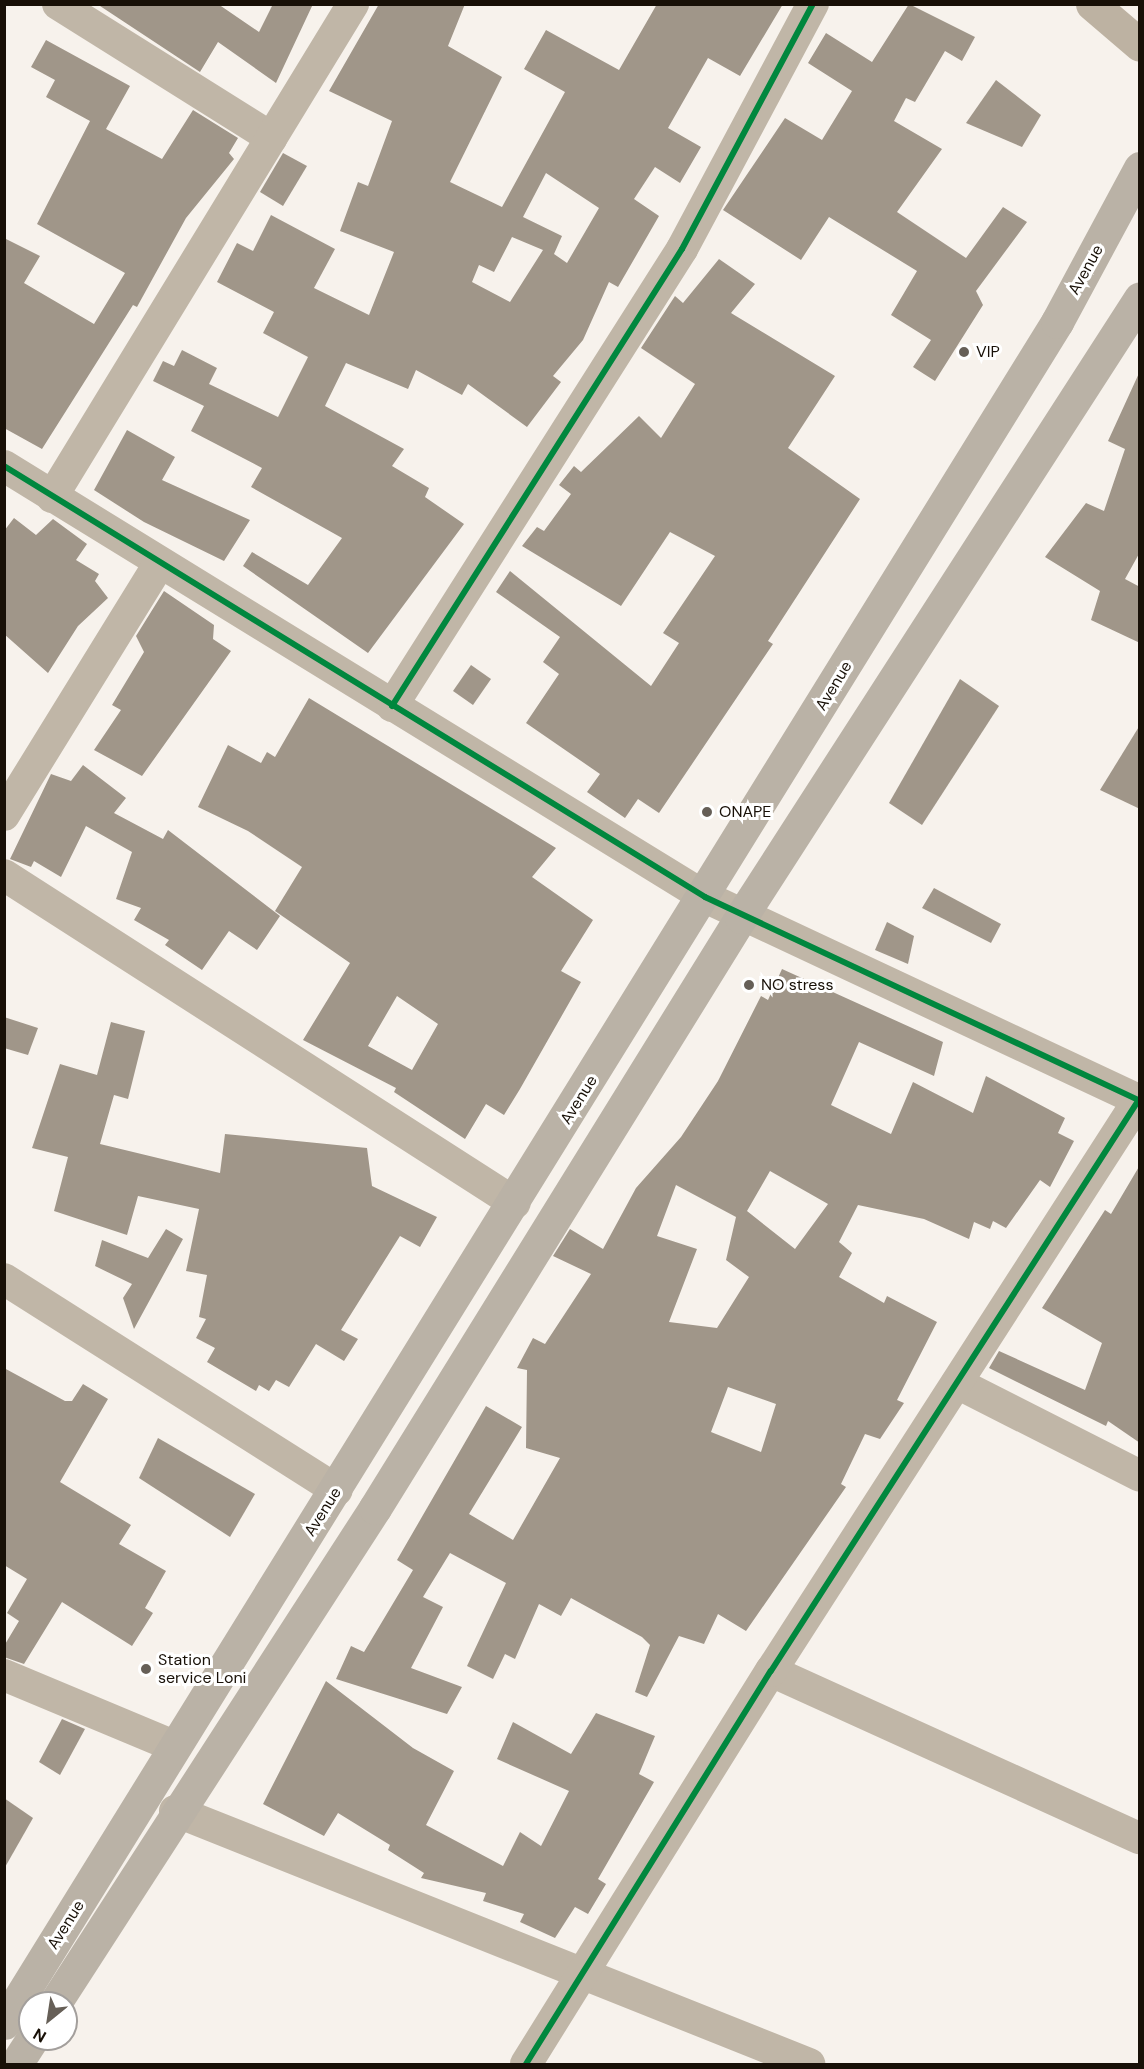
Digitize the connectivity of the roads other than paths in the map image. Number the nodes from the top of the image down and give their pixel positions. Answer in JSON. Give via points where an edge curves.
{"nodes":[{"id":1,"x":57,"y":4,"type":"edge"},
{"id":2,"x":353,"y":4,"type":"edge"},
{"id":3,"x":813,"y":4,"type":"edge"},
{"id":4,"x":1092,"y":4,"type":"edge"},
{"id":5,"x":1140,"y":45,"type":"edge"},
{"id":6,"x":272,"y":138,"type":"junction"},
{"id":7,"x":1140,"y":168,"type":"edge"},
{"id":8,"x":1140,"y":298,"type":"edge"},
{"id":9,"x":4,"y":466,"type":"edge"},
{"id":10,"x":52,"y":497,"type":"junction"},
{"id":11,"x":159,"y":564,"type":"junction"},
{"id":12,"x":392,"y":706,"type":"junction"},
{"id":13,"x":4,"y":815,"type":"edge"},
{"id":14,"x":4,"y":875,"type":"edge"},
{"id":15,"x":705,"y":897,"type":"junction"},
{"id":16,"x":741,"y":917,"type":"junction"},
{"id":17,"x":1139,"y":1101,"type":"edge"},
{"id":18,"x":515,"y":1203,"type":"junction"},
{"id":19,"x":4,"y":1279,"type":"edge"},
{"id":20,"x":957,"y":1383,"type":"junction"},
{"id":21,"x":1140,"y":1476,"type":"edge"},
{"id":22,"x":337,"y":1490,"type":"junction"},
{"id":23,"x":771,"y":1671,"type":"junction"},
{"id":24,"x":4,"y":1675,"type":"edge"},
{"id":25,"x":176,"y":1747,"type":"junction"},
{"id":26,"x":175,"y":1811,"type":"junction"},
{"id":27,"x":1140,"y":1838,"type":"edge"},
{"id":28,"x":583,"y":1972,"type":"junction"},
{"id":29,"x":62,"y":1991,"type":"edge"},
{"id":30,"x":4,"y":2023,"type":"edge"},
{"id":31,"x":24,"y":2051,"type":"edge"},
{"id":32,"x":16,"y":2064,"type":"edge"},
{"id":33,"x":526,"y":2064,"type":"edge"},
{"id":34,"x":809,"y":2064,"type":"edge"}],
"edges":[{"from":1,"to":6,"type":"street"},
{"from":2,"to":6,"type":"street"},
{"from":3,"to":12,"type":"street","via":[[682,249]]},
{"from":4,"to":5,"type":"main road"},
{"from":6,"to":10,"type":"street"},
{"from":7,"to":15,"type":"highway","name":"Avenue","via":[[1057,322]]},
{"from":8,"to":16,"type":"highway"},
{"from":9,"to":10,"type":"street"},
{"from":10,"to":11,"type":"street"},
{"from":11,"to":12,"type":"street"},
{"from":11,"to":13,"type":"street"},
{"from":12,"to":15,"type":"street"},
{"from":14,"to":18,"type":"street"},
{"from":15,"to":16,"type":"street"},
{"from":15,"to":18,"type":"highway","name":"Avenue"},
{"from":16,"to":17,"type":"street"},
{"from":16,"to":26,"type":"highway","via":[[382,1498]]},
{"from":17,"to":20,"type":"street"},
{"from":18,"to":22,"type":"highway","name":"Avenue"},
{"from":19,"to":22,"type":"street"},
{"from":20,"to":21,"type":"street"},
{"from":20,"to":23,"type":"street"},
{"from":22,"to":25,"type":"highway","name":"Avenue"},
{"from":23,"to":27,"type":"street"},
{"from":23,"to":28,"type":"street"},
{"from":24,"to":25,"type":"street"},
{"from":25,"to":30,"type":"highway","name":"Avenue"},
{"from":26,"to":28,"type":"street"},
{"from":26,"to":29,"type":"highway"},
{"from":28,"to":33,"type":"street"},
{"from":28,"to":34,"type":"street"},
{"from":31,"to":32,"type":"highway"}]}
